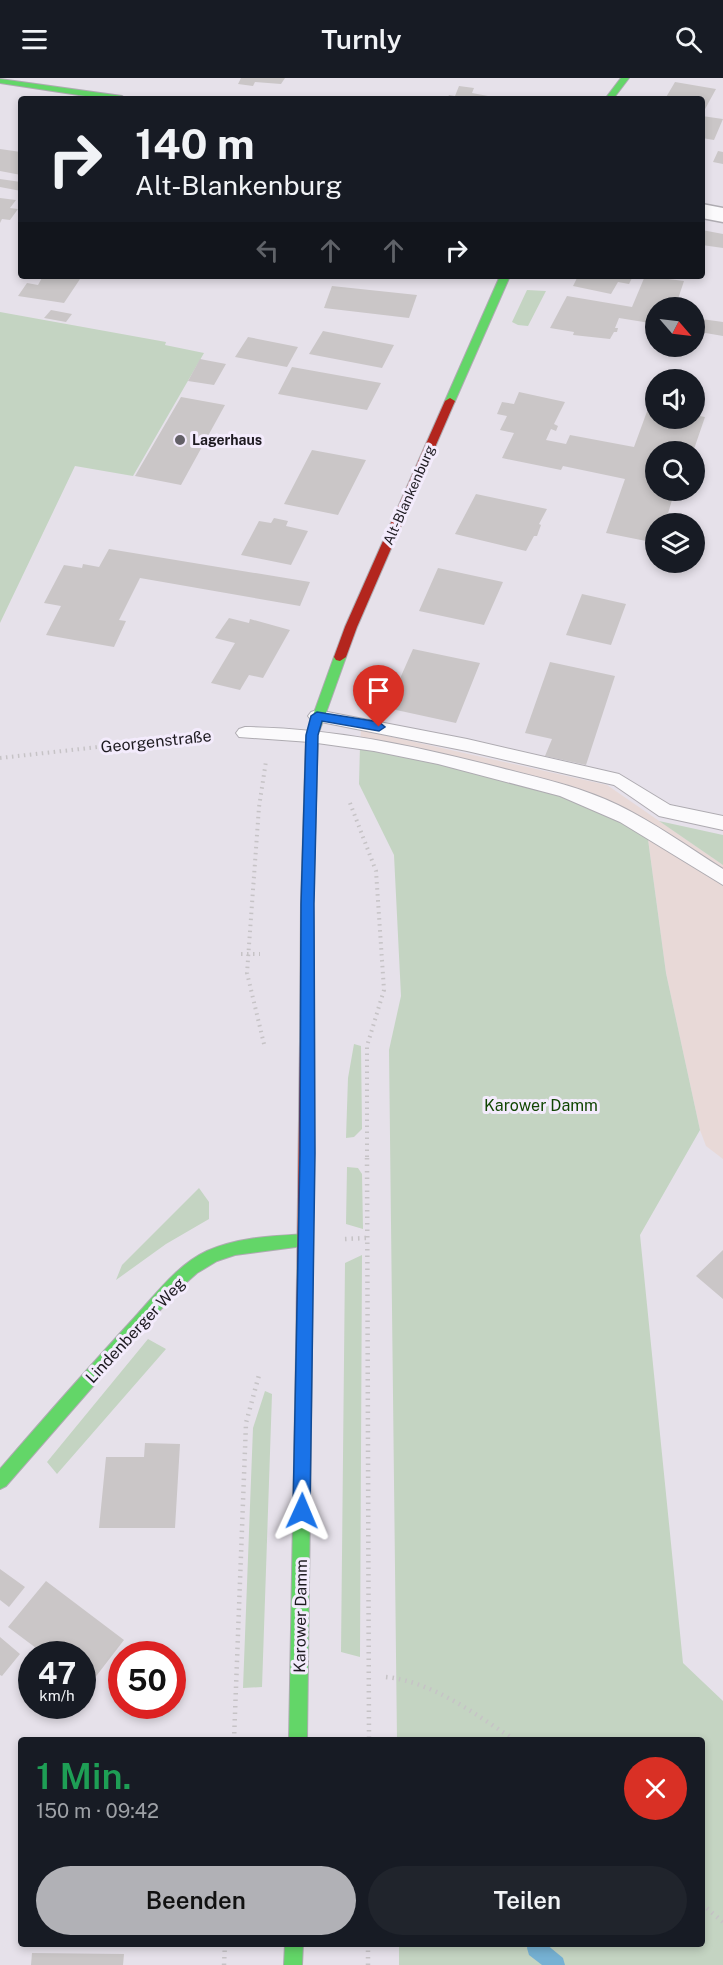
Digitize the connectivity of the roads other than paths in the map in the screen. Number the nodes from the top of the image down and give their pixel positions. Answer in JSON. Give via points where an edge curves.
{"nodes":[{"id":1,"x":625,"y":78,"type":"edge"},
{"id":2,"x":0,"y":81,"type":"edge"},
{"id":3,"x":102,"y":96,"type":"edge"},
{"id":4,"x":611,"y":96,"type":"edge"},
{"id":5,"x":705,"y":212,"type":"edge"},
{"id":6,"x":723,"y":215,"type":"edge"},
{"id":7,"x":504,"y":279,"type":"edge"},
{"id":8,"x":317,"y":716,"type":"junction"},
{"id":9,"x":245,"y":733,"type":"road end"},
{"id":10,"x":312,"y":735,"type":"junction"},
{"id":11,"x":723,"y":823,"type":"edge"},
{"id":12,"x":723,"y":878,"type":"edge"},
{"id":13,"x":306,"y":1240,"type":"junction"},
{"id":14,"x":0,"y":1481,"type":"edge"},
{"id":15,"x":298,"y":1737,"type":"edge"},
{"id":16,"x":294,"y":1947,"type":"edge"},
{"id":17,"x":293,"y":1965,"type":"edge"}],
"edges":[{"from":1,"to":4,"type":"main road"},
{"from":2,"to":3,"type":"main road"},
{"from":5,"to":6,"type":"street"},
{"from":7,"to":8,"type":"main road","name":"Alt-Blankenburg","via":[[381,558]]},
{"from":8,"to":10,"type":"main road","name":"Alt-Blankenburg"},
{"from":8,"to":11,"type":"lane","via":[[619,780],[665,811]]},
{"from":9,"to":10,"type":"lane"},
{"from":10,"to":12,"type":"lane","via":[[353,740],[564,790],[627,817]]},
{"from":10,"to":13,"type":"main road","name":"Karower Damm"},
{"from":13,"to":14,"type":"main road","name":"Lindenberger Weg","via":[[227,1251],[210,1257],[182,1277]]},
{"from":13,"to":15,"type":"main road","name":"Karower Damm"},
{"from":16,"to":17,"type":"main road"}]}
